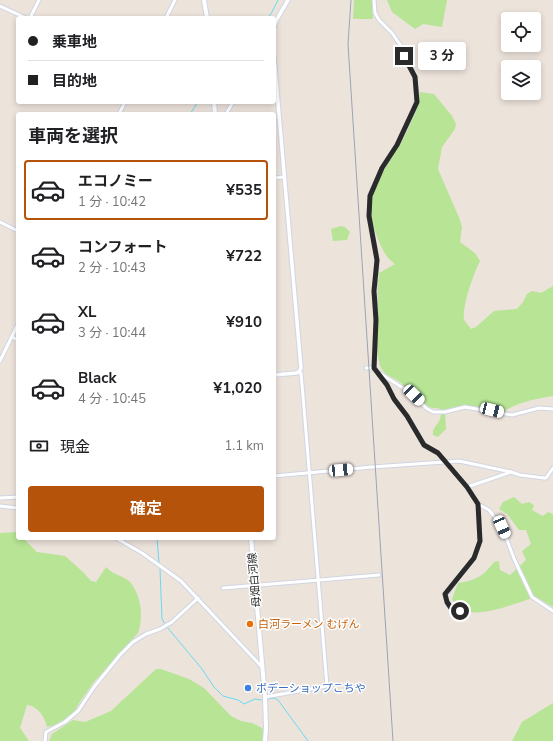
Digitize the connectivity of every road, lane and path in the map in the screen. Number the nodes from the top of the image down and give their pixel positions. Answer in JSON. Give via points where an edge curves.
{"nodes":[{"id":1,"x":39,"y":0,"type":"edge"},
{"id":2,"x":174,"y":0,"type":"edge"},
{"id":3,"x":204,"y":0,"type":"edge"},
{"id":4,"x":288,"y":0,"type":"edge"},
{"id":5,"x":374,"y":0,"type":"edge"},
{"id":6,"x":0,"y":6,"type":"edge"},
{"id":7,"x":22,"y":16,"type":"edge"},
{"id":8,"x":31,"y":16,"type":"edge"},
{"id":9,"x":167,"y":16,"type":"edge"},
{"id":10,"x":207,"y":16,"type":"edge"},
{"id":11,"x":276,"y":22,"type":"edge"},
{"id":12,"x":276,"y":81,"type":"edge"},
{"id":13,"x":284,"y":177,"type":"junction"},
{"id":14,"x":276,"y":178,"type":"edge"},
{"id":15,"x":0,"y":222,"type":"edge"},
{"id":16,"x":16,"y":230,"type":"edge"},
{"id":17,"x":16,"y":328,"type":"edge"},
{"id":18,"x":12,"y":337,"type":"junction"},
{"id":19,"x":16,"y":339,"type":"edge"},
{"id":20,"x":0,"y":361,"type":"edge"},
{"id":21,"x":366,"y":368,"type":"dead end"},
{"id":22,"x":374,"y":368,"type":"junction"},
{"id":23,"x":299,"y":372,"type":"junction"},
{"id":24,"x":378,"y":372,"type":"junction"},
{"id":25,"x":276,"y":375,"type":"edge"},
{"id":26,"x":553,"y":409,"type":"edge"},
{"id":27,"x":445,"y":462,"type":"junction"},
{"id":28,"x":553,"y":468,"type":"edge"},
{"id":29,"x":309,"y":472,"type":"junction"},
{"id":30,"x":511,"y":472,"type":"junction"},
{"id":31,"x":276,"y":476,"type":"edge"},
{"id":32,"x":467,"y":487,"type":"junction"},
{"id":33,"x":16,"y":497,"type":"edge"},
{"id":34,"x":0,"y":498,"type":"edge"},
{"id":35,"x":478,"y":504,"type":"junction"},
{"id":36,"x":0,"y":506,"type":"edge"},
{"id":37,"x":16,"y":508,"type":"edge"},
{"id":38,"x":119,"y":540,"type":"edge"},
{"id":39,"x":251,"y":540,"type":"edge"},
{"id":40,"x":379,"y":575,"type":"dead end"},
{"id":41,"x":318,"y":581,"type":"junction"},
{"id":42,"x":255,"y":586,"type":"junction"},
{"id":43,"x":223,"y":588,"type":"dead end"},
{"id":44,"x":198,"y":598,"type":"junction"},
{"id":45,"x":460,"y":611,"type":"dead end"},
{"id":46,"x":553,"y":611,"type":"edge"},
{"id":47,"x":262,"y":667,"type":"junction"},
{"id":48,"x":265,"y":697,"type":"junction"},
{"id":49,"x":45,"y":741,"type":"edge"},
{"id":50,"x":265,"y":741,"type":"edge"}],
"edges":[{"from":1,"to":8,"type":"street"},
{"from":2,"to":9,"type":"street"},
{"from":3,"to":10,"type":"main road"},
{"from":4,"to":11,"type":"street"},
{"from":5,"to":22,"type":"street","via":[[375,13],[401,46],[415,77],[417,96],[414,110],[370,196],[369,216],[377,260],[374,291]]},
{"from":6,"to":7,"type":"street"},
{"from":12,"to":13,"type":"street"},
{"from":13,"to":14,"type":"street"},
{"from":13,"to":23,"type":"street","via":[[301,368]]},
{"from":15,"to":16,"type":"street"},
{"from":17,"to":18,"type":"street"},
{"from":18,"to":19,"type":"street"},
{"from":18,"to":20,"type":"street"},
{"from":21,"to":22,"type":"street"},
{"from":22,"to":24,"type":"street"},
{"from":23,"to":25,"type":"street"},
{"from":23,"to":29,"type":"street"},
{"from":24,"to":26,"type":"street","via":[[414,395],[433,412],[465,407],[512,415],[539,408]]},
{"from":24,"to":27,"type":"street","via":[[424,445],[438,453]]},
{"from":27,"to":29,"type":"street"},
{"from":27,"to":30,"type":"street","via":[[459,461]]},
{"from":27,"to":32,"type":"street"},
{"from":28,"to":30,"type":"street","via":[[546,478]]},
{"from":29,"to":31,"type":"street"},
{"from":29,"to":41,"type":"street"},
{"from":30,"to":32,"type":"street"},
{"from":32,"to":35,"type":"street"},
{"from":33,"to":34,"type":"street"},
{"from":35,"to":45,"type":"street","via":[[480,541],[474,558],[445,594],[453,611]]},
{"from":35,"to":46,"type":"street","via":[[489,510],[502,527],[532,598]]},
{"from":36,"to":37,"type":"street"},
{"from":38,"to":44,"type":"street","via":[[181,581]]},
{"from":39,"to":42,"type":"main road","name":"母畑白河線"},
{"from":40,"to":41,"type":"street"},
{"from":41,"to":42,"type":"street"},
{"from":41,"to":48,"type":"street","via":[[327,686]]},
{"from":42,"to":43,"type":"street"},
{"from":42,"to":47,"type":"main road","name":"母畑白河線"},
{"from":44,"to":47,"type":"street"},
{"from":44,"to":49,"type":"street","via":[[172,622],[133,642],[94,687],[78,712],[66,722],[46,732]]},
{"from":47,"to":48,"type":"main road","name":"母畑白河線"},
{"from":48,"to":50,"type":"main road","name":"母畑白河線"}]}
